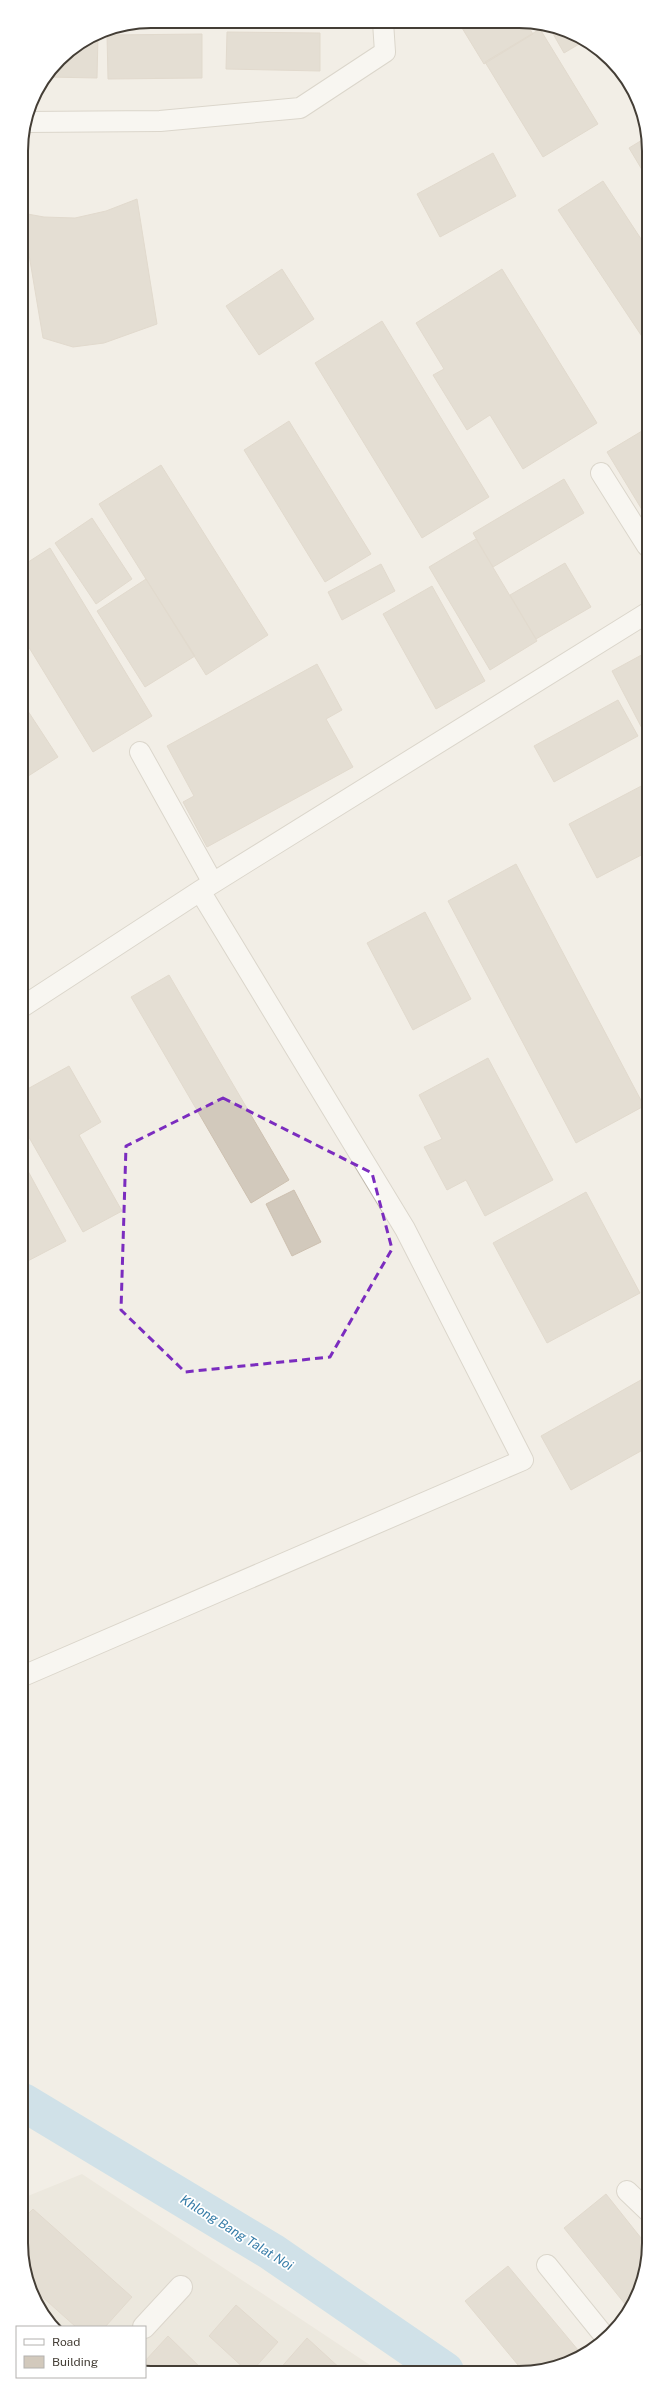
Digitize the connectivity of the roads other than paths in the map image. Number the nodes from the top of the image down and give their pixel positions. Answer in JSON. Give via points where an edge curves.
{"nodes":[{"id":1,"x":383,"y":28,"type":"edge"},
{"id":2,"x":31,"y":122,"type":"edge"},
{"id":3,"x":601,"y":473,"type":"dead end"},
{"id":4,"x":642,"y":538,"type":"edge"},
{"id":5,"x":642,"y":616,"type":"edge"},
{"id":6,"x":140,"y":752,"type":"dead end"},
{"id":7,"x":206,"y":887,"type":"junction"},
{"id":8,"x":28,"y":1002,"type":"edge"},
{"id":9,"x":28,"y":1674,"type":"edge"},
{"id":10,"x":627,"y":2190,"type":"dead end"},
{"id":11,"x":642,"y":2205,"type":"edge"},
{"id":12,"x":547,"y":2265,"type":"dead end"},
{"id":13,"x":181,"y":2286,"type":"dead end"},
{"id":14,"x":145,"y":2326,"type":"edge"},
{"id":15,"x":602,"y":2334,"type":"edge"}],
"edges":[{"from":1,"to":2,"type":"lane","via":[[385,52],[300,108],[160,121]]},
{"from":3,"to":4,"type":"lane"},
{"from":5,"to":7,"type":"lane"},
{"from":6,"to":7,"type":"lane"},
{"from":7,"to":8,"type":"lane"},
{"from":7,"to":9,"type":"lane","via":[[405,1229],[523,1460]]},
{"from":10,"to":11,"type":"lane"},
{"from":12,"to":15,"type":"lane"},
{"from":13,"to":14,"type":"street"}]}
